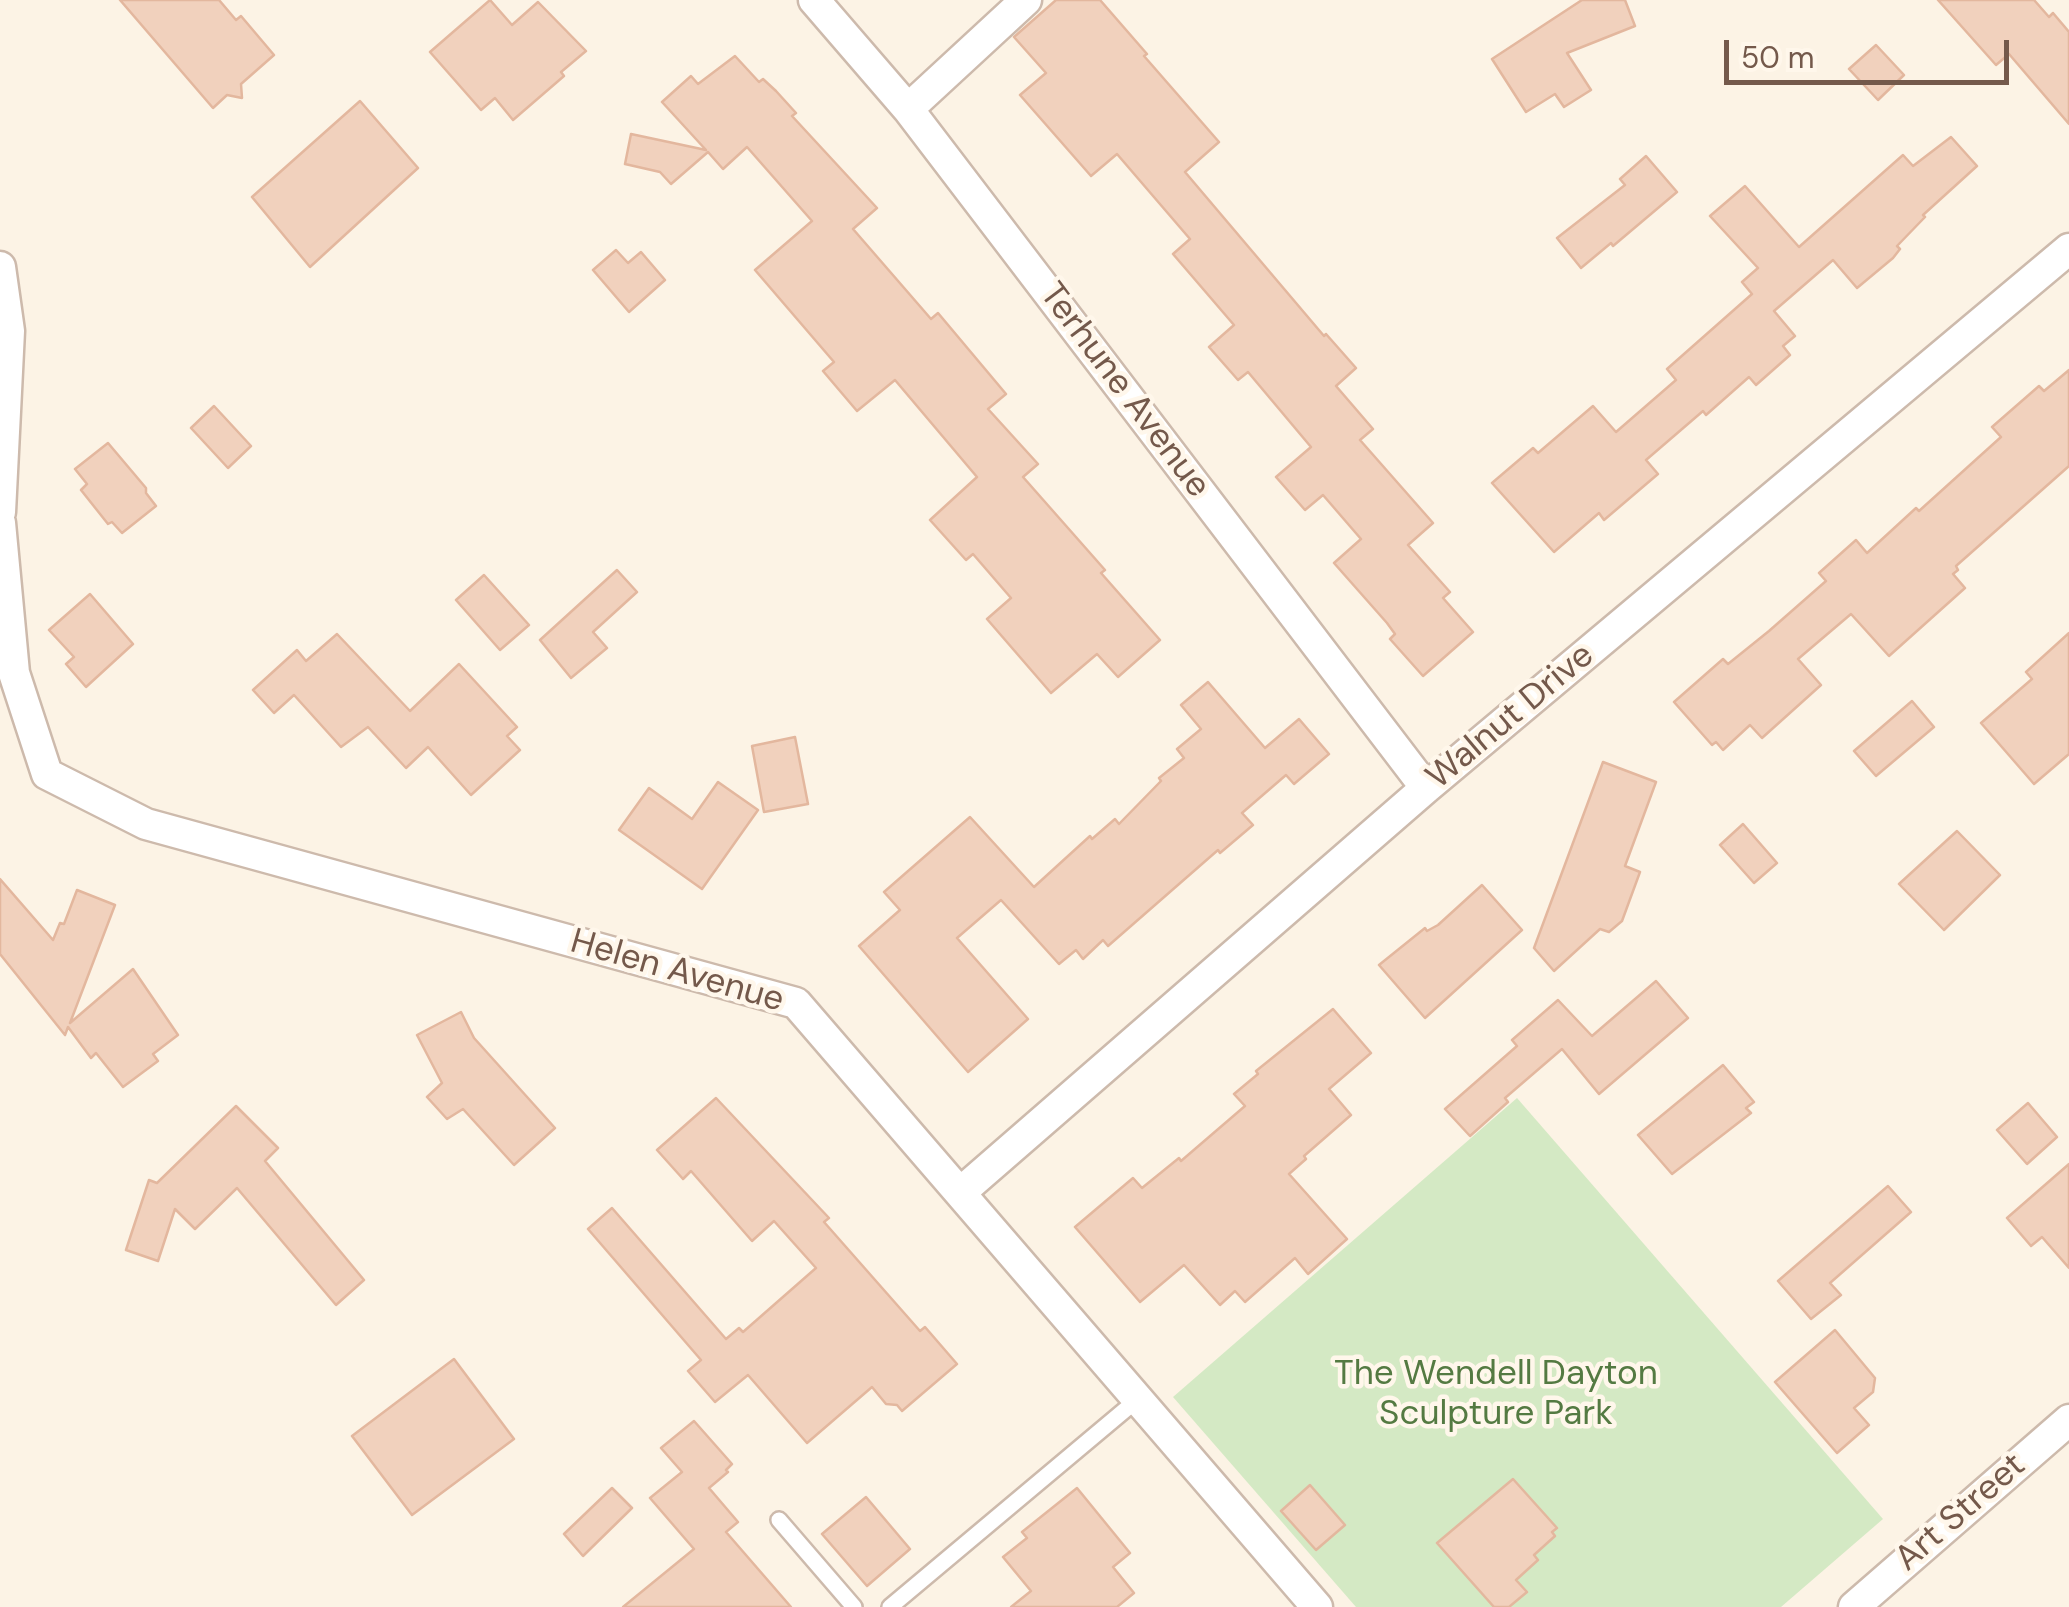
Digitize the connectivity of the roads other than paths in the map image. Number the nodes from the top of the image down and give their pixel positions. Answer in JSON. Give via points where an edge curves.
{"nodes":[{"id":1,"x":814,"y":0,"type":"edge"},
{"id":2,"x":1026,"y":0,"type":"edge"},
{"id":3,"x":908,"y":108,"type":"junction"},
{"id":4,"x":2069,"y":249,"type":"edge"},
{"id":5,"x":0,"y":267,"type":"edge"},
{"id":6,"x":0,"y":512,"type":"edge"},
{"id":7,"x":0,"y":523,"type":"edge"},
{"id":8,"x":1426,"y":788,"type":"junction"},
{"id":9,"x":961,"y":1192,"type":"junction"},
{"id":10,"x":1138,"y":1399,"type":"junction"},
{"id":11,"x":2069,"y":1420,"type":"edge"},
{"id":12,"x":779,"y":1520,"type":"dead end"},
{"id":13,"x":854,"y":1607,"type":"edge"},
{"id":14,"x":890,"y":1607,"type":"edge"},
{"id":15,"x":1317,"y":1607,"type":"edge"},
{"id":16,"x":1854,"y":1607,"type":"edge"}],
"edges":[{"from":1,"to":3,"type":"street","name":"Terhune Avenue"},
{"from":2,"to":3,"type":"street"},
{"from":3,"to":8,"type":"street","name":"Terhune Avenue"},
{"from":4,"to":8,"type":"street","name":"Walnut Drive"},
{"from":5,"to":6,"type":"street","via":[[9,332]]},
{"from":7,"to":9,"type":"street","name":"Helen Avenue","via":[[14,673],[47,774],[146,824],[796,1002]]},
{"from":8,"to":9,"type":"street","name":"Walnut Drive"},
{"from":9,"to":10,"type":"street","name":"Helen Avenue"},
{"from":10,"to":14,"type":"lane"},
{"from":10,"to":15,"type":"street","name":"Helen Avenue"},
{"from":11,"to":16,"type":"street","name":"Art Street"},
{"from":12,"to":13,"type":"lane"}]}
